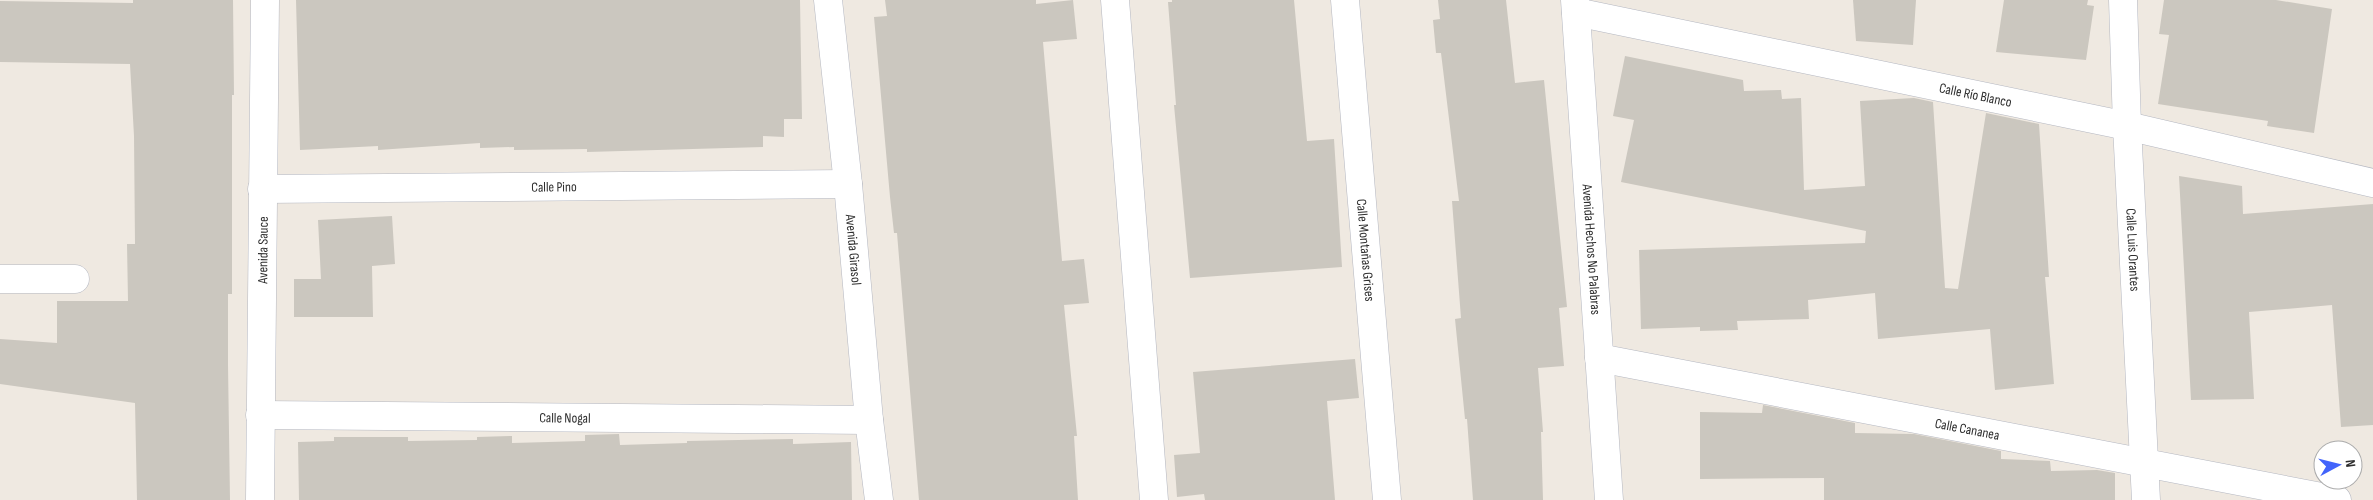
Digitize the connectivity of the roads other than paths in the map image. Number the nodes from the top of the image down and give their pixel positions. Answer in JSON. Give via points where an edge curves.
{"nodes":[{"id":1,"x":265,"y":0,"type":"edge"},
{"id":2,"x":828,"y":0,"type":"edge"},
{"id":3,"x":1115,"y":0,"type":"edge"},
{"id":4,"x":1346,"y":0,"type":"edge"},
{"id":5,"x":2123,"y":0,"type":"edge"},
{"id":6,"x":1576,"y":6,"type":"edge"},
{"id":7,"x":2127,"y":126,"type":"junction"},
{"id":8,"x":2373,"y":183,"type":"edge"},
{"id":9,"x":848,"y":184,"type":"junction"},
{"id":10,"x":262,"y":188,"type":"junction"},
{"id":11,"x":0,"y":279,"type":"edge"},
{"id":12,"x":75,"y":279,"type":"dead end"},
{"id":13,"x":1599,"y":358,"type":"junction"},
{"id":14,"x":260,"y":415,"type":"junction"},
{"id":15,"x":869,"y":420,"type":"junction"},
{"id":16,"x":2144,"y":463,"type":"junction"},
{"id":17,"x":260,"y":500,"type":"edge"},
{"id":18,"x":879,"y":500,"type":"edge"},
{"id":19,"x":1154,"y":500,"type":"edge"},
{"id":20,"x":1387,"y":500,"type":"edge"},
{"id":21,"x":1609,"y":500,"type":"edge"},
{"id":22,"x":2146,"y":500,"type":"edge"},
{"id":23,"x":2337,"y":500,"type":"edge"}],
"edges":[{"from":1,"to":10,"type":"street","name":"Avenida Sauce"},
{"from":2,"to":9,"type":"street","name":"Avenida Girasol"},
{"from":3,"to":19,"type":"street"},
{"from":4,"to":20,"type":"street","name":"Calle Montañas Grises"},
{"from":5,"to":7,"type":"street","name":"Calle Luis Orantes"},
{"from":6,"to":7,"type":"street","name":"Calle Río Blanco"},
{"from":6,"to":13,"type":"street","name":"Avenida Hechos No Palabras"},
{"from":7,"to":8,"type":"street","name":"Calle Río Blanco"},
{"from":7,"to":16,"type":"street","name":"Calle Luis Orantes"},
{"from":9,"to":10,"type":"street","name":"Calle Pino"},
{"from":9,"to":15,"type":"street","name":"Avenida Girasol"},
{"from":10,"to":14,"type":"street","name":"Avenida Sauce"},
{"from":11,"to":12,"type":"street"},
{"from":13,"to":16,"type":"street","name":"Calle Cananea"},
{"from":13,"to":21,"type":"street","name":"Avenida Hechos No Palabras"},
{"from":14,"to":15,"type":"street","name":"Calle Nogal"},
{"from":14,"to":17,"type":"street","name":"Avenida Sauce"},
{"from":15,"to":18,"type":"street","name":"Avenida Girasol"},
{"from":16,"to":22,"type":"street","name":"Calle Luis Orantes"},
{"from":16,"to":23,"type":"street","name":"Calle Cananea"}]}
